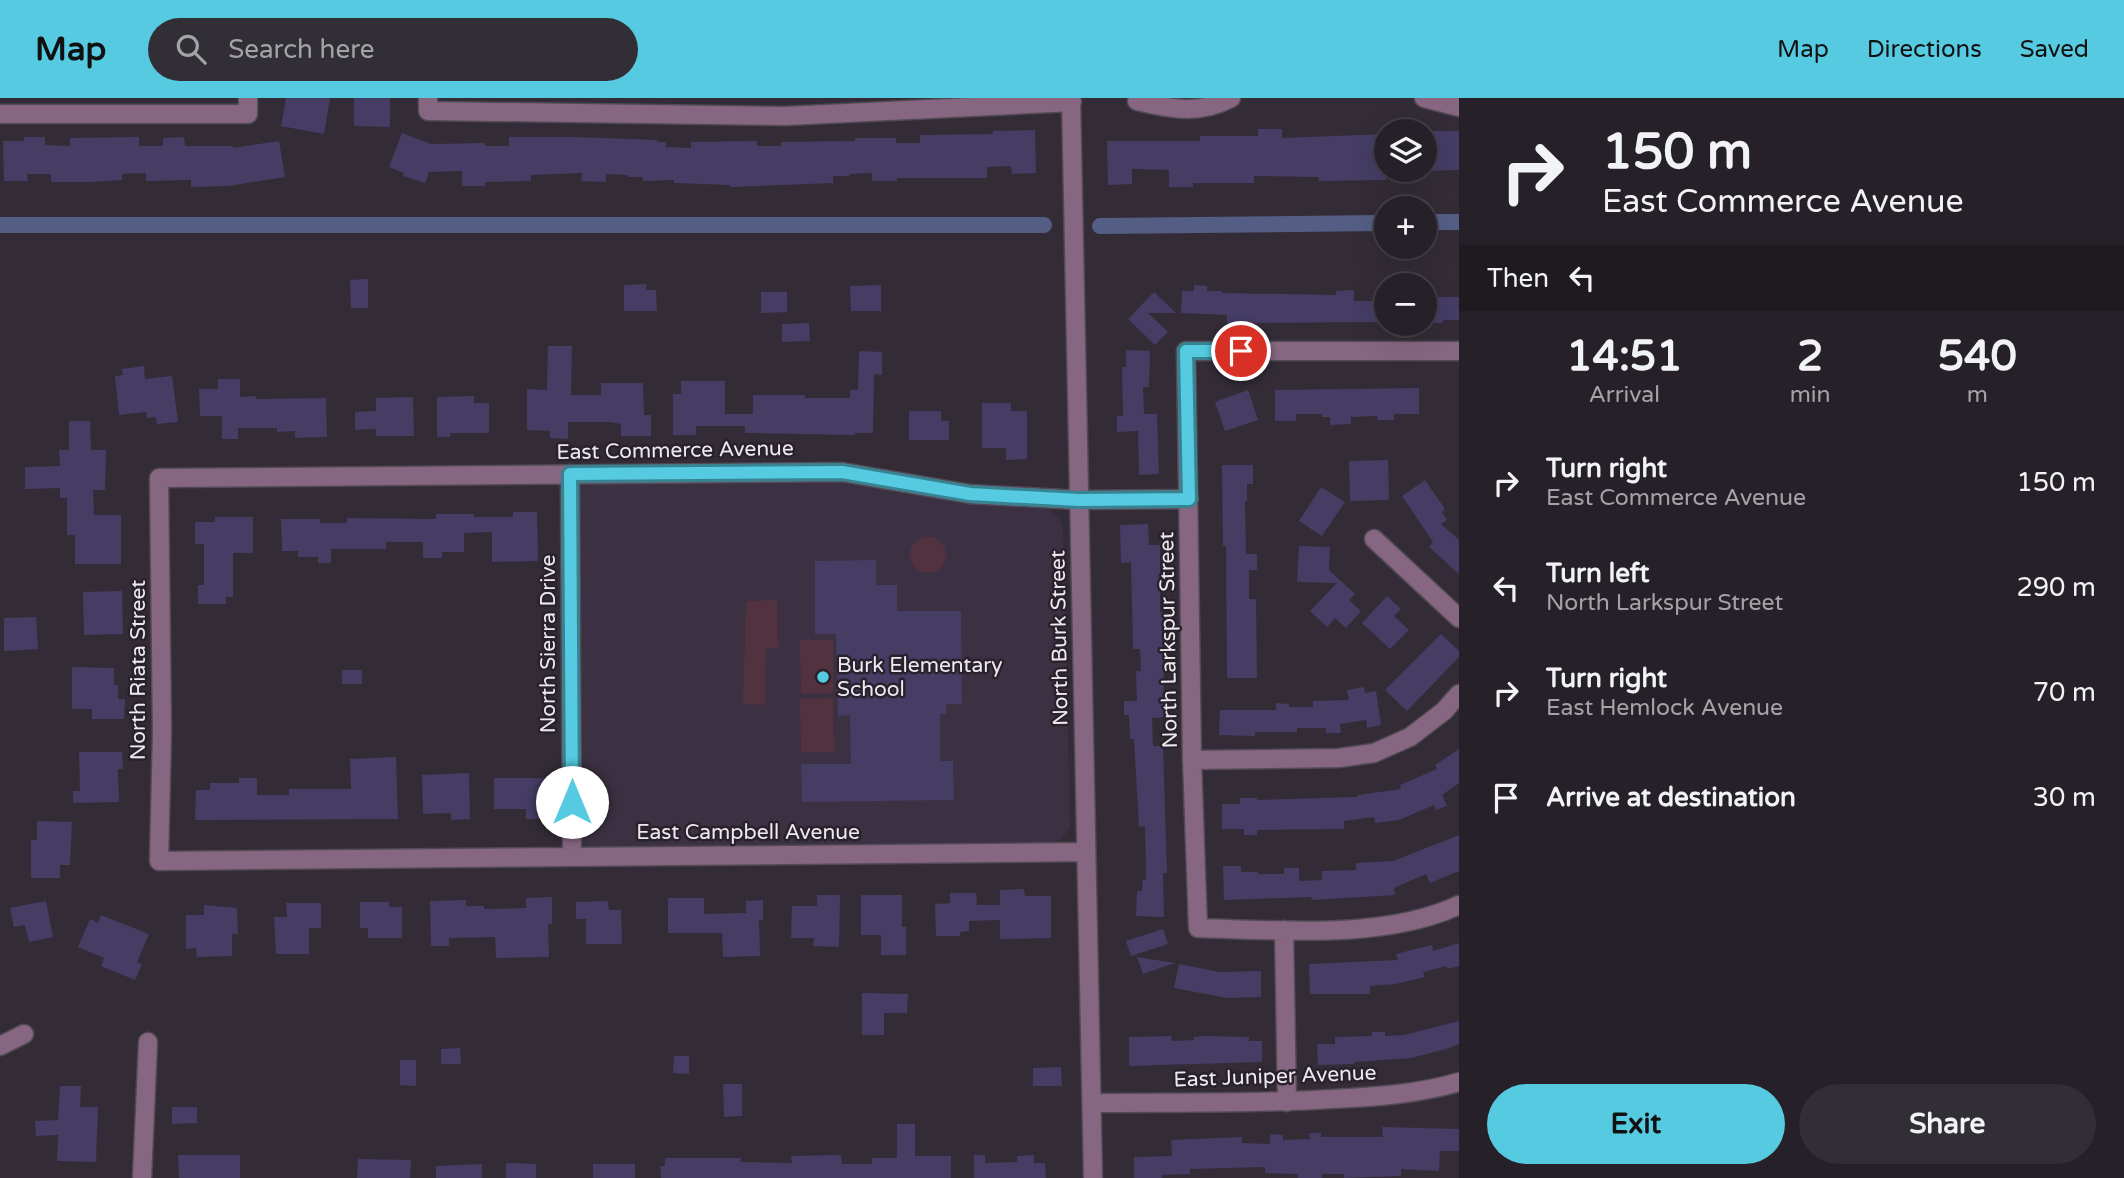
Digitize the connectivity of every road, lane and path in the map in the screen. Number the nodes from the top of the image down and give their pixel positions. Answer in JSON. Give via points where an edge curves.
{"nodes":[{"id":1,"x":1231,"y":98,"type":"edge"},
{"id":2,"x":1424,"y":98,"type":"edge"},
{"id":3,"x":1071,"y":100,"type":"edge"},
{"id":4,"x":1137,"y":101,"type":"dead end"},
{"id":5,"x":428,"y":105,"type":"edge"},
{"id":6,"x":248,"y":106,"type":"edge"},
{"id":7,"x":1459,"y":107,"type":"edge"},
{"id":8,"x":0,"y":114,"type":"edge"},
{"id":9,"x":1459,"y":351,"type":"edge"},
{"id":10,"x":570,"y":474,"type":"junction"},
{"id":11,"x":159,"y":478,"type":"joint"},
{"id":12,"x":1189,"y":499,"type":"junction"},
{"id":13,"x":1079,"y":500,"type":"junction"},
{"id":14,"x":1374,"y":539,"type":"dead end"},
{"id":15,"x":1459,"y":618,"type":"edge"},
{"id":16,"x":1459,"y":694,"type":"edge"},
{"id":17,"x":1192,"y":760,"type":"junction"},
{"id":18,"x":1086,"y":852,"type":"junction"},
{"id":19,"x":572,"y":856,"type":"junction"},
{"id":20,"x":159,"y":861,"type":"joint"},
{"id":21,"x":1459,"y":905,"type":"edge"},
{"id":22,"x":1284,"y":930,"type":"junction"},
{"id":23,"x":24,"y":1034,"type":"dead end"},
{"id":24,"x":148,"y":1042,"type":"dead end"},
{"id":25,"x":0,"y":1046,"type":"edge"},
{"id":26,"x":1459,"y":1082,"type":"edge"},
{"id":27,"x":1287,"y":1102,"type":"junction"},
{"id":28,"x":1092,"y":1103,"type":"junction"},
{"id":29,"x":142,"y":1178,"type":"edge"},
{"id":30,"x":1093,"y":1178,"type":"edge"}],
"edges":[{"from":1,"to":4,"type":"street","via":[[1214,107],[1175,110]]},
{"from":2,"to":7,"type":"street"},
{"from":3,"to":5,"type":"street","via":[[786,117]]},
{"from":3,"to":13,"type":"street","name":"North Burk Street"},
{"from":6,"to":8,"type":"street"},
{"from":9,"to":12,"type":"street","name":"North Larkspur Street","via":[[1186,351]]},
{"from":10,"to":11,"type":"street","name":"East Commerce Avenue"},
{"from":10,"to":13,"type":"street","name":"East Commerce Avenue","via":[[842,472],[970,494]]},
{"from":10,"to":19,"type":"street","name":"North Sierra Drive"},
{"from":11,"to":20,"type":"street","name":"North Riata Street"},
{"from":12,"to":13,"type":"street","name":"East Commerce Avenue"},
{"from":12,"to":17,"type":"street","name":"North Larkspur Street"},
{"from":13,"to":18,"type":"street","name":"North Burk Street"},
{"from":14,"to":15,"type":"street"},
{"from":16,"to":17,"type":"street","via":[[1410,737],[1374,753],[1339,758]]},
{"from":17,"to":22,"type":"street","name":"North Larkspur Street","via":[[1198,928]]},
{"from":18,"to":19,"type":"street","name":"East Campbell Avenue"},
{"from":18,"to":28,"type":"street","name":"North Burk Street"},
{"from":19,"to":20,"type":"street","name":"East Campbell Avenue"},
{"from":21,"to":22,"type":"street","via":[[1370,928]]},
{"from":22,"to":27,"type":"street"},
{"from":23,"to":25,"type":"street"},
{"from":24,"to":29,"type":"street"},
{"from":26,"to":27,"type":"street","name":"East Juniper Avenue","via":[[1386,1096]]},
{"from":27,"to":28,"type":"street","name":"East Juniper Avenue"},
{"from":28,"to":30,"type":"street","name":"North Burk Street"}]}
